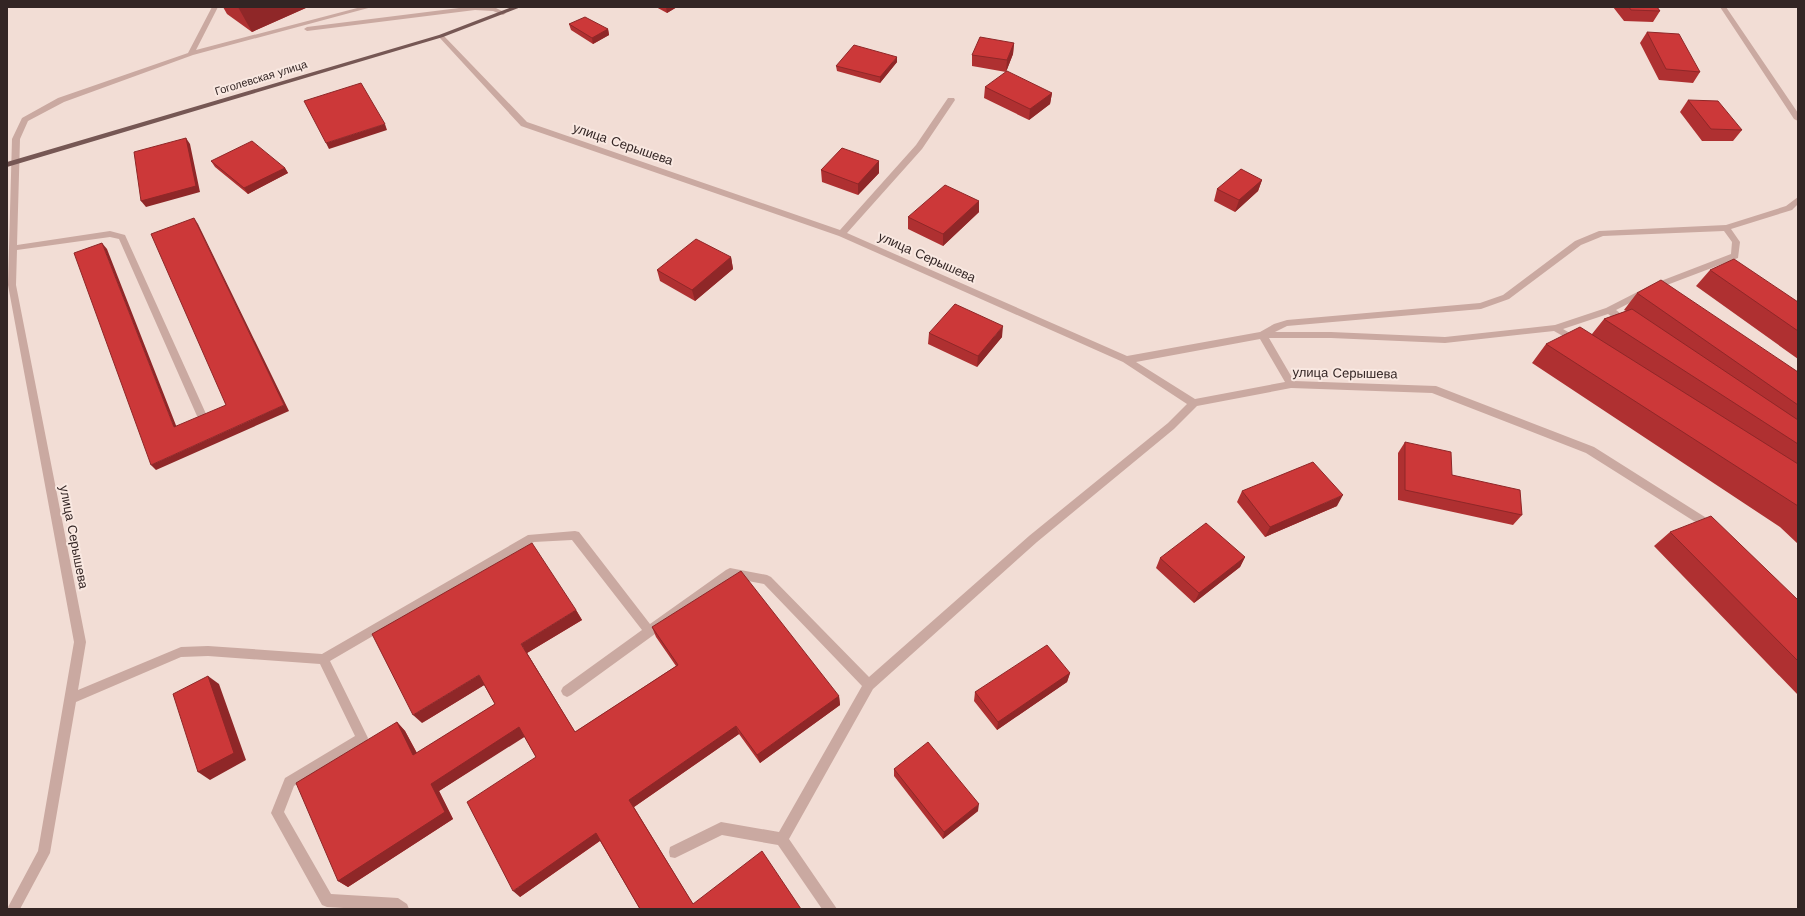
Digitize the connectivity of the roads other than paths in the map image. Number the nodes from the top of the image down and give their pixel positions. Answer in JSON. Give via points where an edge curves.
{"nodes":[{"id":1,"x":215,"y":7,"type":"edge"},
{"id":2,"x":369,"y":7,"type":"edge"},
{"id":3,"x":518,"y":7,"type":"edge"},
{"id":4,"x":1723,"y":7,"type":"edge"},
{"id":5,"x":503,"y":13,"type":"junction"},
{"id":6,"x":274,"y":34,"type":"junction"},
{"id":7,"x":441,"y":36,"type":"junction"},
{"id":8,"x":191,"y":54,"type":"junction"},
{"id":9,"x":950,"y":100,"type":"dead end"},
{"id":10,"x":1798,"y":119,"type":"edge"},
{"id":11,"x":11,"y":164,"type":"edge"},
{"id":12,"x":1798,"y":200,"type":"edge"},
{"id":13,"x":1726,"y":228,"type":"junction"},
{"id":14,"x":842,"y":234,"type":"junction"},
{"id":15,"x":13,"y":248,"type":"junction"},
{"id":16,"x":1656,"y":286,"type":"junction"},
{"id":17,"x":1669,"y":295,"type":"edge"},
{"id":18,"x":10,"y":296,"type":"edge"},
{"id":19,"x":1609,"y":310,"type":"junction"},
{"id":20,"x":1555,"y":328,"type":"junction"},
{"id":21,"x":1635,"y":328,"type":"edge"},
{"id":22,"x":1262,"y":335,"type":"junction"},
{"id":23,"x":1587,"y":346,"type":"edge"},
{"id":24,"x":1126,"y":360,"type":"junction"},
{"id":25,"x":1291,"y":384,"type":"junction"},
{"id":26,"x":1194,"y":403,"type":"junction"},
{"id":27,"x":202,"y":416,"type":"edge"},
{"id":28,"x":1721,"y":534,"type":"edge"},
{"id":29,"x":648,"y":630,"type":"junction"},
{"id":30,"x":323,"y":659,"type":"junction"},
{"id":31,"x":869,"y":685,"type":"junction"},
{"id":32,"x":567,"y":691,"type":"dead end"},
{"id":33,"x":70,"y":700,"type":"junction"},
{"id":34,"x":782,"y":840,"type":"junction"},
{"id":35,"x":675,"y":852,"type":"dead end"},
{"id":36,"x":13,"y":909,"type":"edge"},
{"id":37,"x":402,"y":909,"type":"edge"},
{"id":38,"x":830,"y":909,"type":"edge"}],
"edges":[{"from":1,"to":8,"type":"street"},
{"from":2,"to":6,"type":"street"},
{"from":3,"to":5,"type":"main road","name":"Гоголевская улица"},
{"from":4,"to":10,"type":"street"},
{"from":5,"to":6,"type":"street","via":[[494,9],[475,8]]},
{"from":5,"to":7,"type":"main road","name":"Гоголевская улица"},
{"from":6,"to":8,"type":"street","name":"улица Серышева"},
{"from":7,"to":11,"type":"main road","name":"Гоголевская улица"},
{"from":7,"to":14,"type":"street","name":"улица Серышева","via":[[524,124]]},
{"from":8,"to":11,"type":"street","name":"улица Серышева","via":[[61,100],[25,120],[16,139]]},
{"from":9,"to":14,"type":"street","via":[[919,147]]},
{"from":11,"to":15,"type":"street","name":"улица Серышева"},
{"from":12,"to":13,"type":"street","via":[[1789,208]]},
{"from":13,"to":16,"type":"street","via":[[1736,242],[1735,256]]},
{"from":13,"to":22,"type":"street","via":[[1602,233],[1578,244],[1506,296],[1481,306],[1300,321],[1277,326]]},
{"from":14,"to":24,"type":"street","name":"улица Серышева"},
{"from":15,"to":18,"type":"street","name":"улица Серышева"},
{"from":15,"to":27,"type":"street","via":[[110,234],[122,237]]},
{"from":16,"to":17,"type":"street"},
{"from":16,"to":19,"type":"street"},
{"from":18,"to":33,"type":"street","name":"улица Серышева","via":[[80,642]]},
{"from":19,"to":20,"type":"street"},
{"from":19,"to":21,"type":"street"},
{"from":20,"to":22,"type":"street","via":[[1445,340]]},
{"from":20,"to":23,"type":"street"},
{"from":22,"to":24,"type":"street"},
{"from":22,"to":25,"type":"street"},
{"from":24,"to":26,"type":"street","name":"улица Серышева"},
{"from":25,"to":26,"type":"street","name":"улица Серышева"},
{"from":25,"to":28,"type":"street","name":"улица Серышева","via":[[1433,389],[1590,450]]},
{"from":26,"to":31,"type":"street","via":[[1171,426],[1033,539]]},
{"from":29,"to":30,"type":"street","via":[[575,535],[532,538]]},
{"from":29,"to":31,"type":"street","via":[[730,572],[766,580]]},
{"from":29,"to":32,"type":"street"},
{"from":30,"to":33,"type":"street","via":[[208,651],[181,652]]},
{"from":30,"to":37,"type":"street","via":[[362,738],[289,782],[276,813],[327,900],[398,905]]},
{"from":31,"to":34,"type":"street"},
{"from":33,"to":36,"type":"street","name":"улица Серышева","via":[[44,853]]},
{"from":34,"to":35,"type":"street","via":[[721,828]]},
{"from":34,"to":38,"type":"street"}]}
